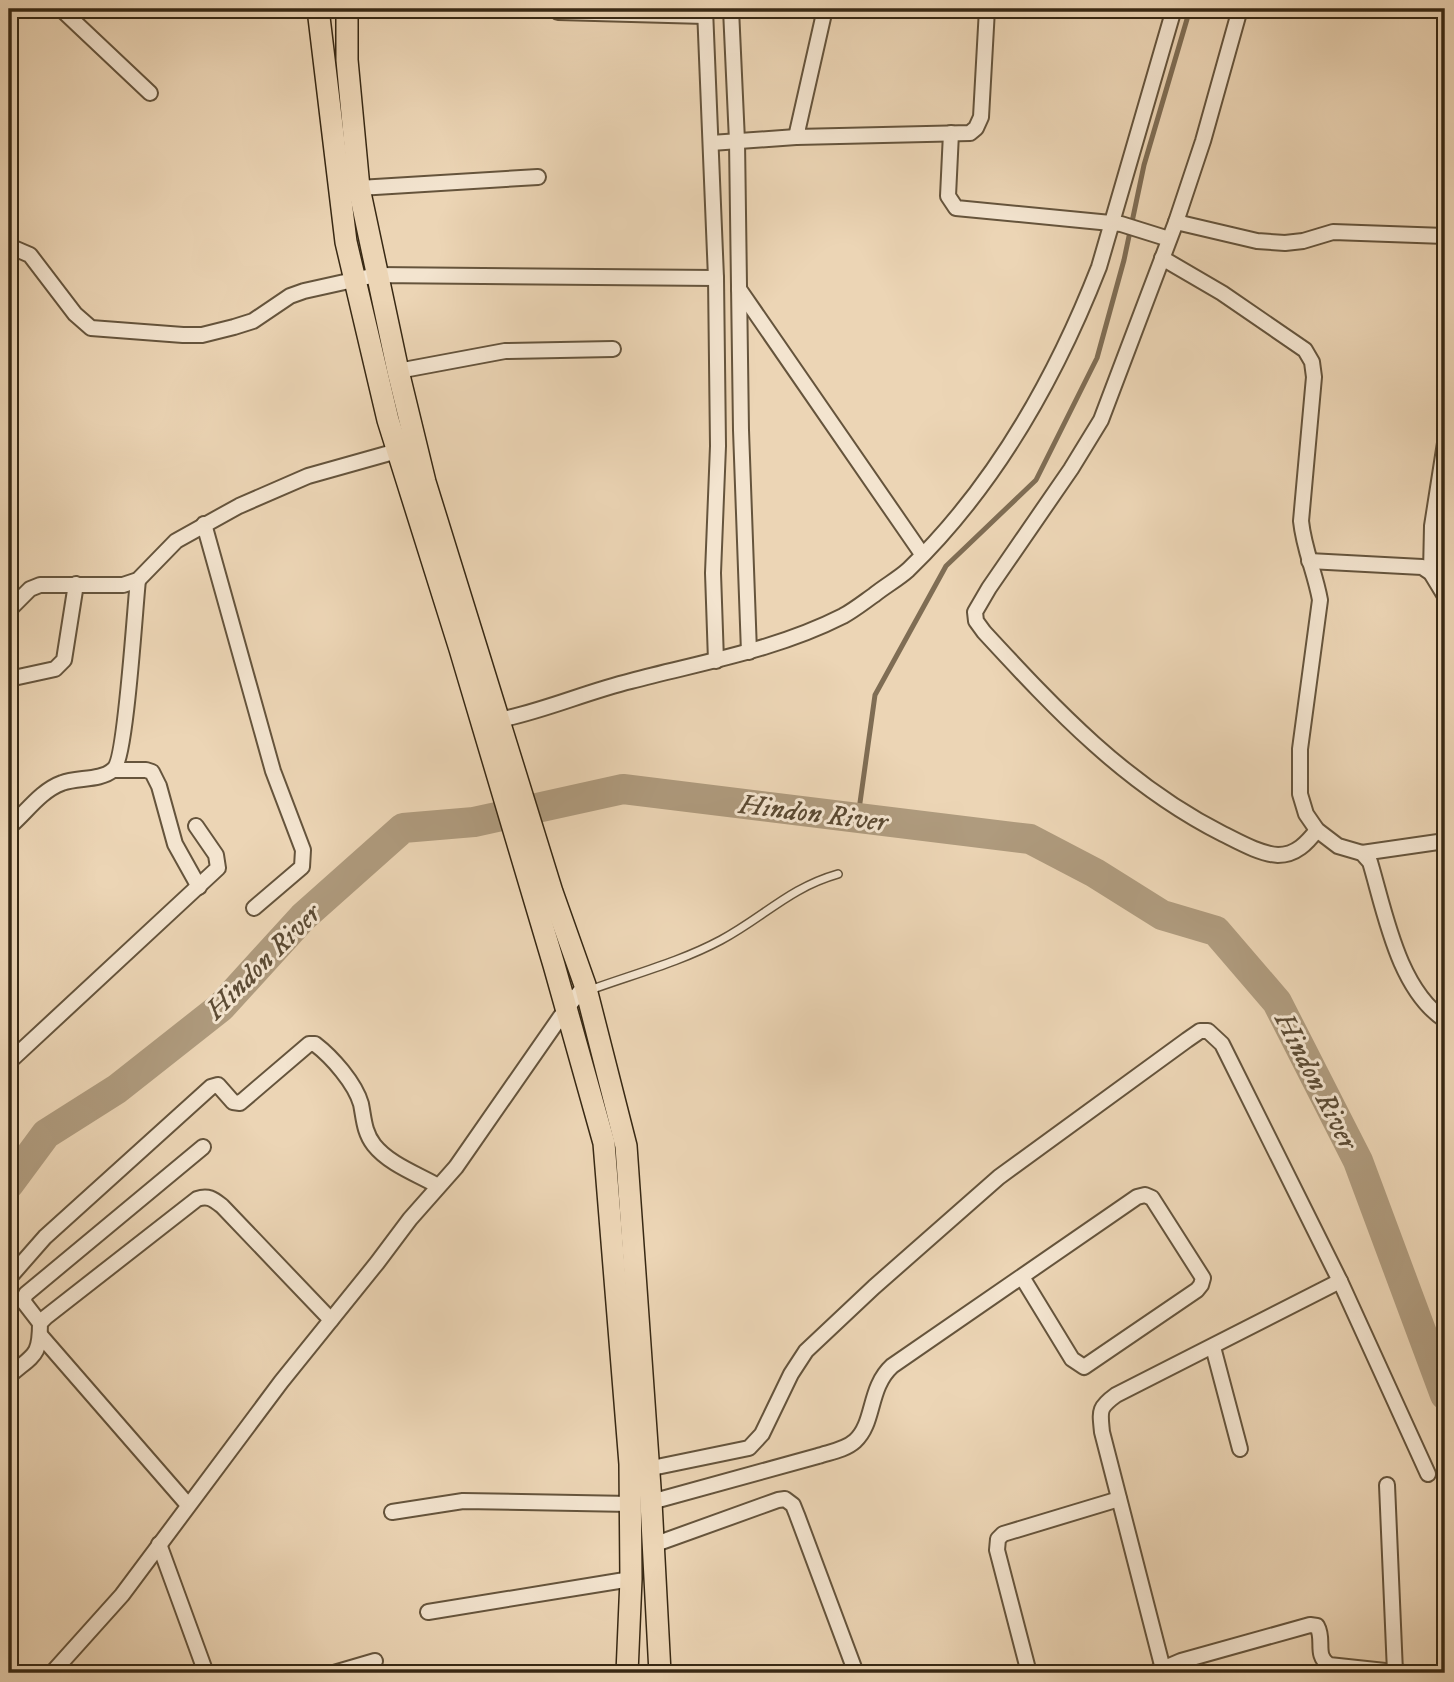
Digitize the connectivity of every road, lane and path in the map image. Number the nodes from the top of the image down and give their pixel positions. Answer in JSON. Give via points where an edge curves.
{"nodes":[{"id":1,"x":61,"y":9,"type":"edge"},
{"id":2,"x":318,"y":9,"type":"edge"},
{"id":3,"x":347,"y":9,"type":"edge"},
{"id":4,"x":730,"y":9,"type":"edge"},
{"id":5,"x":825,"y":9,"type":"edge"},
{"id":6,"x":987,"y":9,"type":"edge"},
{"id":7,"x":1174,"y":9,"type":"edge"},
{"id":8,"x":1240,"y":9,"type":"edge"},
{"id":9,"x":558,"y":12,"type":"dead end"},
{"id":10,"x":705,"y":12,"type":"edge"},
{"id":11,"x":150,"y":93,"type":"dead end"},
{"id":12,"x":951,"y":133,"type":"junction"},
{"id":13,"x":796,"y":137,"type":"junction"},
{"id":14,"x":724,"y":142,"type":"junction"},
{"id":15,"x":538,"y":177,"type":"dead end"},
{"id":16,"x":359,"y":188,"type":"junction"},
{"id":17,"x":1176,"y":222,"type":"junction"},
{"id":18,"x":1116,"y":224,"type":"junction"},
{"id":19,"x":1445,"y":236,"type":"edge"},
{"id":20,"x":1164,"y":237,"type":"junction"},
{"id":21,"x":9,"y":246,"type":"edge"},
{"id":22,"x":1162,"y":258,"type":"junction"},
{"id":23,"x":376,"y":275,"type":"junction"},
{"id":24,"x":716,"y":278,"type":"junction"},
{"id":25,"x":354,"y":280,"type":"junction"},
{"id":26,"x":738,"y":287,"type":"junction"},
{"id":27,"x":613,"y":349,"type":"dead end"},
{"id":28,"x":398,"y":370,"type":"junction"},
{"id":29,"x":1445,"y":443,"type":"edge"},
{"id":30,"x":397,"y":451,"type":"junction"},
{"id":31,"x":426,"y":512,"type":"junction"},
{"id":32,"x":204,"y":524,"type":"junction"},
{"id":33,"x":922,"y":554,"type":"junction"},
{"id":34,"x":1309,"y":561,"type":"junction"},
{"id":35,"x":1431,"y":573,"type":"junction"},
{"id":36,"x":138,"y":580,"type":"junction"},
{"id":37,"x":76,"y":584,"type":"junction"},
{"id":38,"x":1445,"y":596,"type":"edge"},
{"id":39,"x":9,"y":610,"type":"edge"},
{"id":40,"x":732,"y":656,"type":"junction"},
{"id":41,"x":9,"y":679,"type":"edge"},
{"id":42,"x":495,"y":726,"type":"junction"},
{"id":43,"x":113,"y":770,"type":"junction"},
{"id":44,"x":196,"y":826,"type":"dead end"},
{"id":45,"x":9,"y":827,"type":"edge"},
{"id":46,"x":1317,"y":830,"type":"junction"},
{"id":47,"x":1445,"y":841,"type":"edge"},
{"id":48,"x":1362,"y":853,"type":"junction"},
{"id":49,"x":838,"y":874,"type":"dead end"},
{"id":50,"x":198,"y":887,"type":"junction"},
{"id":51,"x":543,"y":895,"type":"junction"},
{"id":52,"x":254,"y":908,"type":"dead end"},
{"id":53,"x":586,"y":988,"type":"junction"},
{"id":54,"x":566,"y":1008,"type":"junction"},
{"id":55,"x":1445,"y":1020,"type":"edge"},
{"id":56,"x":602,"y":1052,"type":"junction"},
{"id":57,"x":580,"y":1056,"type":"junction"},
{"id":58,"x":9,"y":1062,"type":"edge"},
{"id":59,"x":203,"y":1147,"type":"dead end"},
{"id":60,"x":438,"y":1186,"type":"junction"},
{"id":61,"x":1022,"y":1277,"type":"junction"},
{"id":62,"x":9,"y":1278,"type":"edge"},
{"id":63,"x":1340,"y":1281,"type":"junction"},
{"id":64,"x":331,"y":1320,"type":"junction"},
{"id":65,"x":40,"y":1329,"type":"junction"},
{"id":66,"x":1213,"y":1347,"type":"junction"},
{"id":67,"x":9,"y":1376,"type":"edge"},
{"id":68,"x":1240,"y":1449,"type":"dead end"},
{"id":69,"x":648,"y":1469,"type":"junction"},
{"id":70,"x":1428,"y":1474,"type":"dead end"},
{"id":71,"x":1387,"y":1485,"type":"dead end"},
{"id":72,"x":1119,"y":1499,"type":"junction"},
{"id":73,"x":641,"y":1504,"type":"junction"},
{"id":74,"x":188,"y":1506,"type":"junction"},
{"id":75,"x":392,"y":1512,"type":"dead end"},
{"id":76,"x":159,"y":1544,"type":"junction"},
{"id":77,"x":653,"y":1545,"type":"junction"},
{"id":78,"x":631,"y":1579,"type":"junction"},
{"id":79,"x":428,"y":1612,"type":"dead end"},
{"id":80,"x":375,"y":1661,"type":"dead end"},
{"id":81,"x":1321,"y":1666,"type":"edge"},
{"id":82,"x":1158,"y":1671,"type":"edge"},
{"id":83,"x":52,"y":1673,"type":"edge"},
{"id":84,"x":206,"y":1673,"type":"edge"},
{"id":85,"x":334,"y":1673,"type":"edge"},
{"id":86,"x":627,"y":1673,"type":"edge"},
{"id":87,"x":660,"y":1673,"type":"edge"},
{"id":88,"x":856,"y":1673,"type":"edge"},
{"id":89,"x":1028,"y":1673,"type":"edge"},
{"id":90,"x":1400,"y":1673,"type":"edge"}],
"edges":[{"from":1,"to":11,"type":"street"},
{"from":2,"to":25,"type":"main road"},
{"from":3,"to":16,"type":"main road","via":[[346,60]]},
{"from":4,"to":14,"type":"street"},
{"from":5,"to":13,"type":"street"},
{"from":6,"to":12,"type":"street","via":[[981,117],[970,134]]},
{"from":7,"to":18,"type":"street"},
{"from":8,"to":17,"type":"street"},
{"from":9,"to":10,"type":"street"},
{"from":10,"to":14,"type":"street"},
{"from":12,"to":13,"type":"street"},
{"from":12,"to":18,"type":"street","via":[[948,196],[957,208]]},
{"from":13,"to":14,"type":"street"},
{"from":14,"to":24,"type":"street"},
{"from":14,"to":26,"type":"street"},
{"from":15,"to":16,"type":"street"},
{"from":16,"to":23,"type":"main road"},
{"from":17,"to":19,"type":"street","via":[[1256,241],[1285,243],[1333,232]]},
{"from":17,"to":20,"type":"street"},
{"from":18,"to":20,"type":"street"},
{"from":18,"to":33,"type":"street","via":[[1084,307],[1029,411],[990,476]]},
{"from":20,"to":22,"type":"street"},
{"from":21,"to":25,"type":"street","via":[[30,255],[83,323],[101,330],[211,333],[253,321],[290,296]]},
{"from":22,"to":34,"type":"street","via":[[1305,350],[1312,362],[1301,521]]},
{"from":22,"to":46,"type":"street","via":[[1101,420],[989,588],[975,612],[976,621],[1103,754],[1204,824],[1279,855],[1295,852]]},
{"from":23,"to":24,"type":"street"},
{"from":23,"to":25,"type":"street"},
{"from":23,"to":28,"type":"main road"},
{"from":24,"to":40,"type":"street","via":[[718,446],[713,573]]},
{"from":25,"to":30,"type":"main road"},
{"from":26,"to":33,"type":"street"},
{"from":26,"to":40,"type":"street","via":[[741,430]]},
{"from":27,"to":28,"type":"street","via":[[505,351]]},
{"from":28,"to":31,"type":"main road"},
{"from":29,"to":35,"type":"street","via":[[1432,526]]},
{"from":30,"to":31,"type":"main road"},
{"from":30,"to":32,"type":"street","via":[[276,488]]},
{"from":31,"to":42,"type":"main road"},
{"from":32,"to":36,"type":"street","via":[[176,541]]},
{"from":32,"to":52,"type":"street","via":[[273,771],[303,850],[302,867]]},
{"from":33,"to":40,"type":"street","via":[[846,614],[794,638]]},
{"from":34,"to":35,"type":"street","via":[[1422,567]]},
{"from":34,"to":46,"type":"street","via":[[1320,600],[1300,750],[1300,794]]},
{"from":35,"to":38,"type":"street"},
{"from":36,"to":37,"type":"street","via":[[123,585]]},
{"from":36,"to":43,"type":"street","via":[[124,731],[119,764]]},
{"from":37,"to":39,"type":"street","via":[[40,585]]},
{"from":37,"to":41,"type":"street","via":[[64,660],[55,669]]},
{"from":40,"to":42,"type":"street","via":[[628,682]]},
{"from":42,"to":51,"type":"main road"},
{"from":43,"to":45,"type":"street","via":[[52,788]]},
{"from":43,"to":50,"type":"street","via":[[152,772],[175,844]]},
{"from":44,"to":50,"type":"street","via":[[218,862],[218,869]]},
{"from":46,"to":48,"type":"street","via":[[1338,846]]},
{"from":47,"to":48,"type":"street"},
{"from":48,"to":55,"type":"street","via":[[1370,862],[1406,973],[1418,993]]},
{"from":49,"to":53,"type":"lane","via":[[799,888],[696,952]]},
{"from":50,"to":58,"type":"street"},
{"from":51,"to":53,"type":"main road"},
{"from":51,"to":54,"type":"main road"},
{"from":53,"to":54,"type":"street"},
{"from":53,"to":56,"type":"main road"},
{"from":54,"to":57,"type":"main road"},
{"from":54,"to":60,"type":"street","via":[[470,1149]]},
{"from":56,"to":57,"type":"main road"},
{"from":56,"to":69,"type":"main road","via":[[626,1146]]},
{"from":57,"to":73,"type":"main road","via":[[604,1143],[630,1464]]},
{"from":59,"to":65,"type":"street","via":[[26,1294],[23,1301]]},
{"from":60,"to":62,"type":"street","via":[[380,1152],[366,1133],[353,1088],[322,1049],[309,1044],[240,1104],[218,1085],[211,1087],[45,1237]]},
{"from":60,"to":64,"type":"street"},
{"from":61,"to":61,"type":"street","via":[[1145,1195],[1152,1198],[1203,1278],[1197,1290],[1084,1367],[1072,1359]]},
{"from":61,"to":73,"type":"street","via":[[886,1372],[865,1425],[845,1447]]},
{"from":63,"to":66,"type":"street"},
{"from":63,"to":69,"type":"street","via":[[1222,1044],[1208,1031],[1200,1031],[993,1182],[874,1287],[806,1351],[762,1434],[749,1448]]},
{"from":63,"to":70,"type":"street"},
{"from":64,"to":65,"type":"street","via":[[222,1206],[205,1196]]},
{"from":64,"to":74,"type":"street"},
{"from":65,"to":67,"type":"street","via":[[37,1351]]},
{"from":65,"to":74,"type":"street"},
{"from":66,"to":68,"type":"street"},
{"from":66,"to":72,"type":"street","via":[[1103,1405],[1102,1433]]},
{"from":69,"to":73,"type":"main road"},
{"from":71,"to":90,"type":"street"},
{"from":72,"to":82,"type":"street"},
{"from":72,"to":89,"type":"street","via":[[998,1539]]},
{"from":73,"to":75,"type":"street","via":[[463,1501]]},
{"from":73,"to":77,"type":"main road"},
{"from":73,"to":78,"type":"main road"},
{"from":74,"to":76,"type":"street"},
{"from":76,"to":83,"type":"street","via":[[122,1595]]},
{"from":76,"to":84,"type":"street"},
{"from":77,"to":87,"type":"main road"},
{"from":77,"to":88,"type":"street","via":[[785,1499],[793,1505]]},
{"from":78,"to":79,"type":"street"},
{"from":78,"to":86,"type":"main road"},
{"from":80,"to":85,"type":"street"},
{"from":81,"to":82,"type":"street","via":[[1320,1630],[1310,1625]]},
{"from":81,"to":90,"type":"street"}]}
